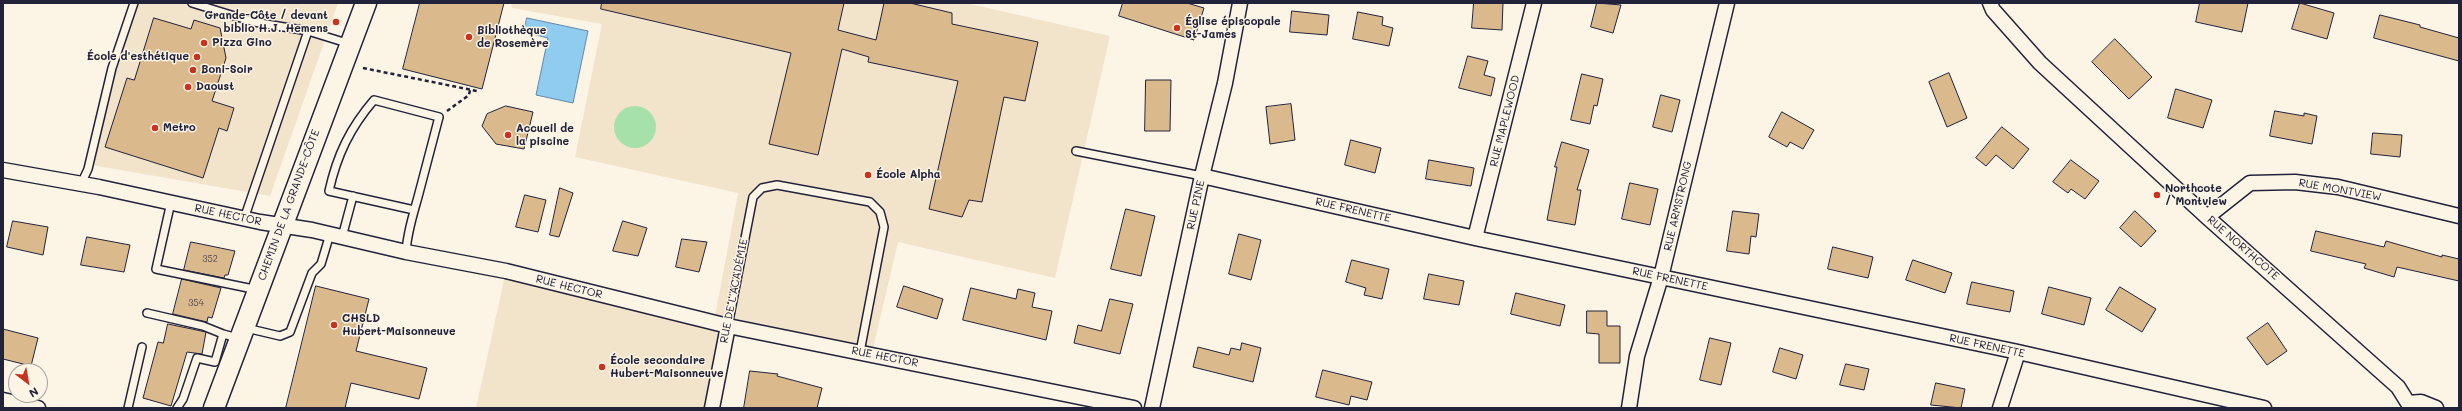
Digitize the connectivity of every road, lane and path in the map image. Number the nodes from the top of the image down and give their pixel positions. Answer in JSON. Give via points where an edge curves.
{"nodes":[{"id":1,"x":134,"y":3,"type":"edge"},
{"id":2,"x":192,"y":3,"type":"edge"},
{"id":3,"x":366,"y":3,"type":"edge"},
{"id":4,"x":1240,"y":3,"type":"edge"},
{"id":5,"x":1534,"y":3,"type":"edge"},
{"id":6,"x":1727,"y":3,"type":"edge"},
{"id":7,"x":1990,"y":3,"type":"edge"},
{"id":8,"x":308,"y":31,"type":"junction"},
{"id":9,"x":350,"y":44,"type":"junction"},
{"id":10,"x":363,"y":68,"type":"dead end"},
{"id":11,"x":470,"y":90,"type":"junction"},
{"id":12,"x":477,"y":91,"type":"dead end"},
{"id":13,"x":439,"y":117,"type":"junction"},
{"id":14,"x":1076,"y":151,"type":"dead end"},
{"id":15,"x":3,"y":170,"type":"edge"},
{"id":16,"x":1202,"y":176,"type":"junction"},
{"id":17,"x":81,"y":184,"type":"junction"},
{"id":18,"x":353,"y":196,"type":"junction"},
{"id":19,"x":171,"y":202,"type":"junction"},
{"id":20,"x":414,"y":210,"type":"junction"},
{"id":21,"x":2459,"y":216,"type":"edge"},
{"id":22,"x":2207,"y":217,"type":"junction"},
{"id":23,"x":244,"y":219,"type":"junction"},
{"id":24,"x":282,"y":226,"type":"junction"},
{"id":25,"x":336,"y":236,"type":"junction"},
{"id":26,"x":1475,"y":238,"type":"junction"},
{"id":27,"x":406,"y":252,"type":"junction"},
{"id":28,"x":1662,"y":277,"type":"junction"},
{"id":29,"x":258,"y":290,"type":"junction"},
{"id":30,"x":147,"y":313,"type":"dead end"},
{"id":31,"x":728,"y":326,"type":"junction"},
{"id":32,"x":236,"y":333,"type":"junction"},
{"id":33,"x":142,"y":347,"type":"dead end"},
{"id":34,"x":860,"y":352,"type":"junction"},
{"id":35,"x":2018,"y":352,"type":"junction"},
{"id":36,"x":222,"y":365,"type":"junction"},
{"id":37,"x":3,"y":400,"type":"edge"},
{"id":38,"x":2228,"y":404,"type":"edge"},
{"id":39,"x":2406,"y":406,"type":"edge"},
{"id":40,"x":38,"y":408,"type":"edge"},
{"id":41,"x":128,"y":408,"type":"edge"},
{"id":42,"x":177,"y":408,"type":"edge"},
{"id":43,"x":214,"y":408,"type":"edge"},
{"id":44,"x":712,"y":408,"type":"edge"},
{"id":45,"x":1134,"y":408,"type":"edge"},
{"id":46,"x":1152,"y":408,"type":"edge"},
{"id":47,"x":1629,"y":408,"type":"edge"},
{"id":48,"x":2000,"y":408,"type":"edge"},
{"id":49,"x":2264,"y":408,"type":"edge"},
{"id":50,"x":2436,"y":408,"type":"edge"}],
"edges":[{"from":1,"to":17,"type":"lane","via":[[112,68],[88,169]]},
{"from":2,"to":8,"type":"lane","via":[[254,22]]},
{"from":3,"to":9,"type":"main road","name":"CHEMIN DE LA GRANDE-CÔTE"},
{"from":4,"to":16,"type":"street","name":"RUE PINE","via":[[1225,83]]},
{"from":5,"to":26,"type":"street","name":"RUE MAPLEWOOD"},
{"from":6,"to":28,"type":"street","name":"RUE ARMSTRONG"},
{"from":7,"to":22,"type":"street","name":"RUE NORTHCOTE","via":[[1993,10],[2040,63]]},
{"from":8,"to":9,"type":"lane"},
{"from":8,"to":23,"type":"lane"},
{"from":9,"to":24,"type":"main road","name":"CHEMIN DE LA GRANDE-CÔTE"},
{"from":10,"to":11,"type":"path"},
{"from":11,"to":12,"type":"path"},
{"from":11,"to":13,"type":"path","via":[[469,95]]},
{"from":13,"to":18,"type":"lane","via":[[374,100],[341,148],[333,172],[329,191]]},
{"from":13,"to":20,"type":"lane"},
{"from":14,"to":16,"type":"lane","name":"RUE FRENETTE"},
{"from":15,"to":17,"type":"street","name":"RUE HECTOR"},
{"from":16,"to":26,"type":"street","name":"RUE FRENETTE"},
{"from":16,"to":46,"type":"street","name":"RUE PINE"},
{"from":17,"to":19,"type":"street","name":"RUE HECTOR"},
{"from":18,"to":20,"type":"lane"},
{"from":18,"to":25,"type":"lane"},
{"from":19,"to":23,"type":"street","name":"RUE HECTOR"},
{"from":19,"to":29,"type":"lane","via":[[156,269]]},
{"from":20,"to":27,"type":"lane"},
{"from":21,"to":22,"type":"street","name":"RUE MONTVIEW","via":[[2338,188],[2295,182],[2250,183]]},
{"from":22,"to":39,"type":"street","name":"RUE NORTHCOTE","via":[[2392,382]]},
{"from":23,"to":24,"type":"street","name":"RUE HECTOR"},
{"from":24,"to":25,"type":"street","name":"RUE HECTOR"},
{"from":24,"to":29,"type":"main road","name":"CHEMIN DE LA GRANDE-CÔTE"},
{"from":25,"to":27,"type":"street","name":"RUE HECTOR"},
{"from":25,"to":32,"type":"lane","via":[[321,264],[312,273],[290,332],[280,336]]},
{"from":26,"to":28,"type":"street","name":"RUE FRENETTE"},
{"from":27,"to":31,"type":"street","name":"RUE HECTOR","via":[[506,271]]},
{"from":28,"to":35,"type":"street","name":"RUE FRENETTE"},
{"from":28,"to":47,"type":"street","name":"RUE ARMSTRONG","via":[[1637,356]]},
{"from":29,"to":32,"type":"main road","name":"CHEMIN DE LA GRANDE-CÔTE"},
{"from":30,"to":32,"type":"lane"},
{"from":31,"to":34,"type":"street","name":"RUE HECTOR"},
{"from":31,"to":34,"type":"lane","name":"RUE DE L'ACADÉMIE","via":[[752,197],[762,188],[777,185],[870,202],[880,212],[884,227]]},
{"from":31,"to":44,"type":"street","name":"RUE DE L'ACADÉMIE"},
{"from":32,"to":36,"type":"main road","name":"CHEMIN DE LA GRANDE-CÔTE"},
{"from":33,"to":41,"type":"lane"},
{"from":34,"to":45,"type":"street","name":"RUE HECTOR"},
{"from":35,"to":38,"type":"street","name":"RUE FRENETTE"},
{"from":35,"to":48,"type":"street"},
{"from":36,"to":42,"type":"lane","via":[[197,358],[183,399]]},
{"from":36,"to":43,"type":"main road","name":"CHEMIN DE LA GRANDE-CÔTE"},
{"from":37,"to":40,"type":"street"},
{"from":38,"to":49,"type":"street","name":"RUE FRENETTE"},
{"from":39,"to":50,"type":"street","name":"RUE NORTHCOTE","via":[[2421,402]]}]}
